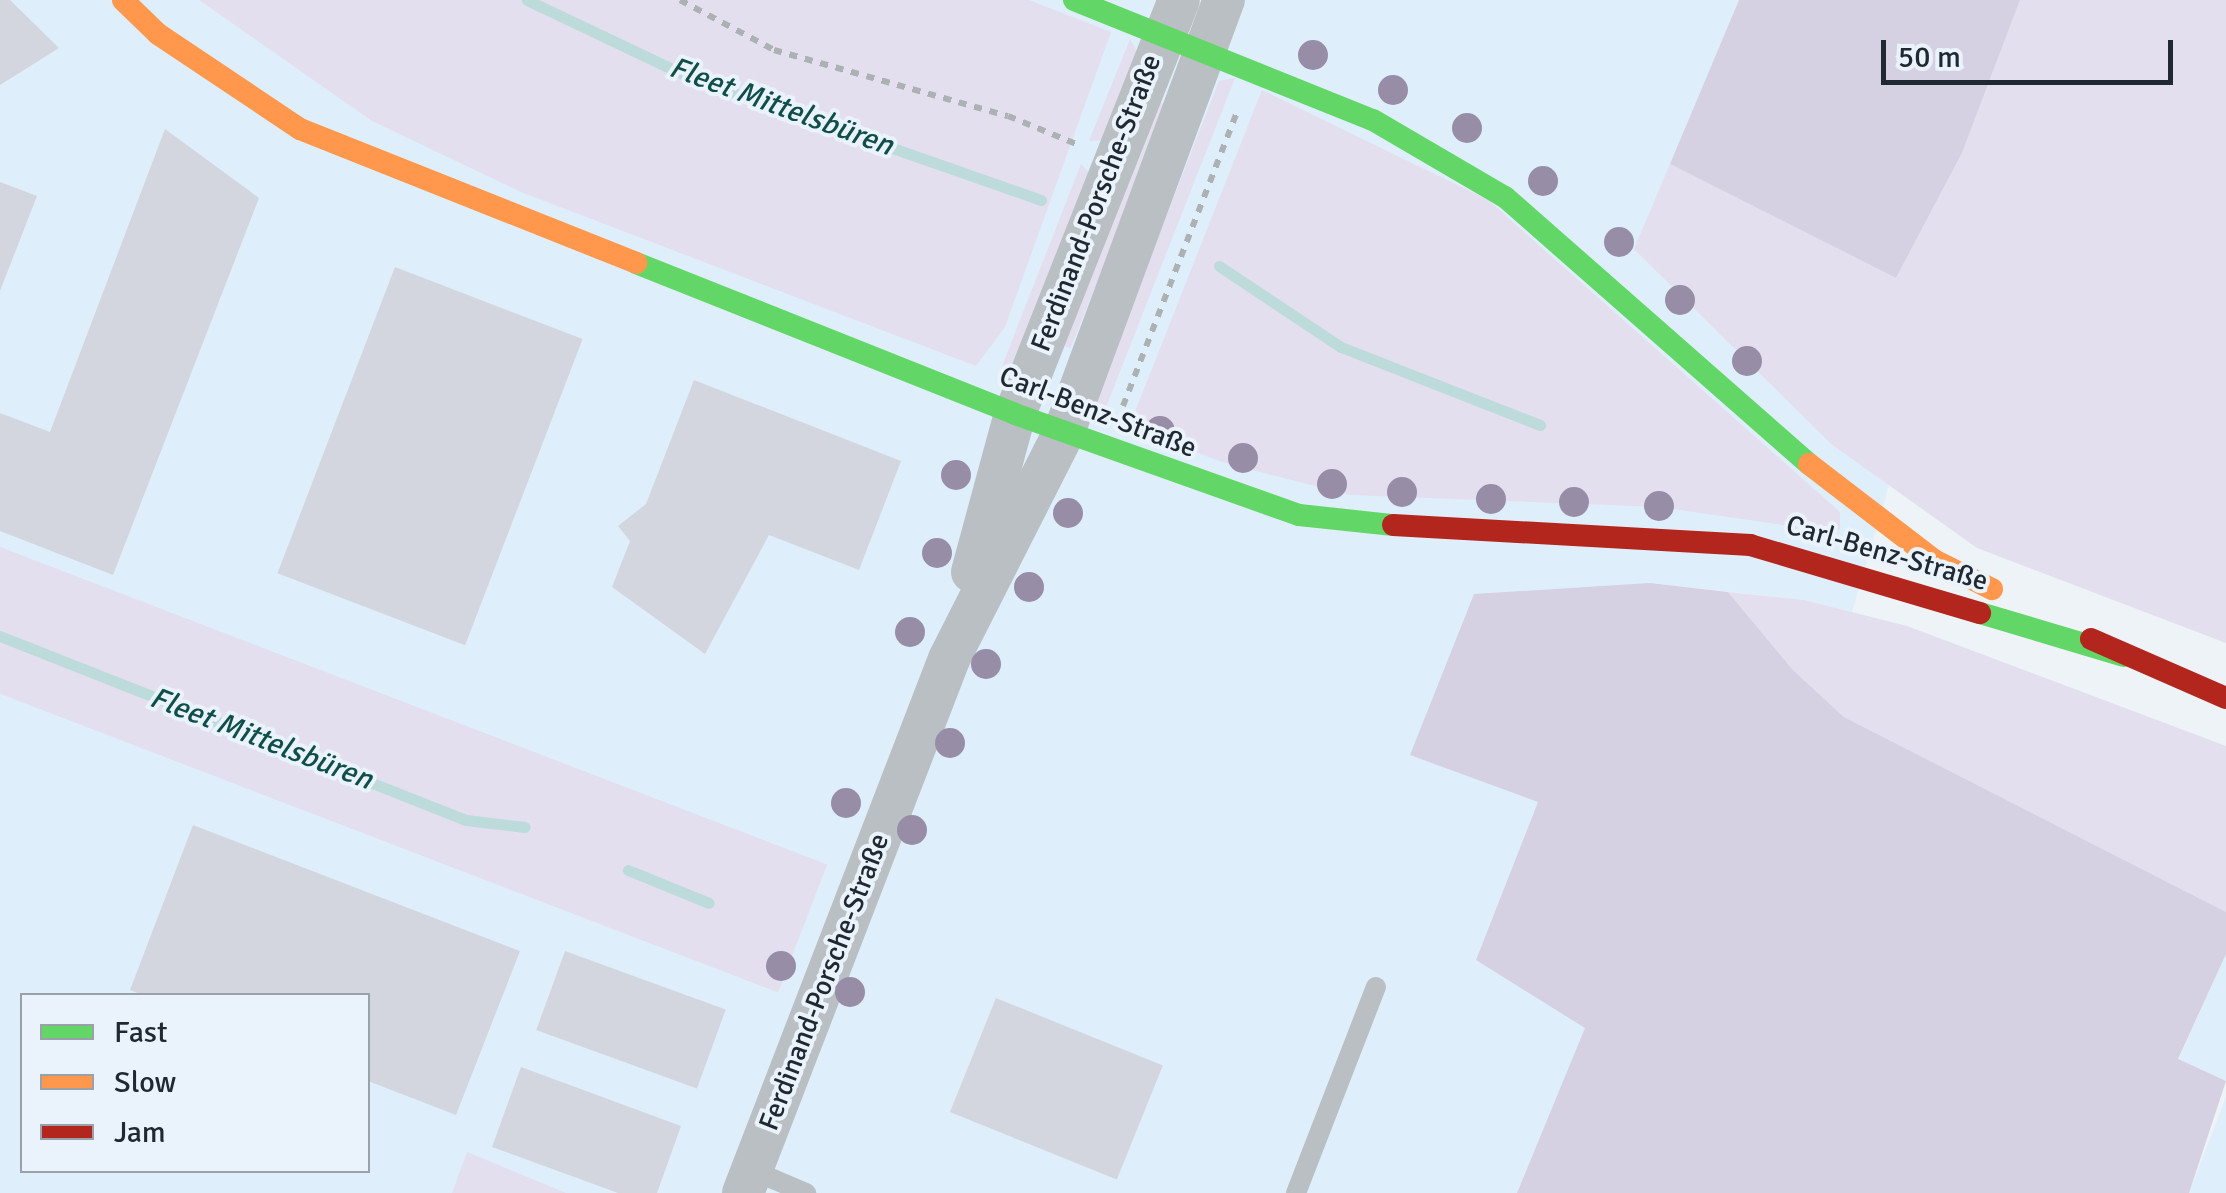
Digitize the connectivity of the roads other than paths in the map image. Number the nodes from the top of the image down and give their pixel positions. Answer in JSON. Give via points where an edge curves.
{"nodes":[{"id":1,"x":123,"y":0,"type":"edge"},
{"id":2,"x":1074,"y":0,"type":"edge"},
{"id":3,"x":1224,"y":0,"type":"edge"},
{"id":4,"x":1170,"y":17,"type":"edge"},
{"id":5,"x":1208,"y":53,"type":"junction"},
{"id":6,"x":1015,"y":414,"type":"junction"},
{"id":7,"x":1064,"y":432,"type":"junction"},
{"id":8,"x":2124,"y":656,"type":"junction"},
{"id":9,"x":949,"y":660,"type":"junction"},
{"id":10,"x":2226,"y":698,"type":"edge"},
{"id":11,"x":1376,"y":987,"type":"dead end"},
{"id":12,"x":747,"y":1182,"type":"edge"},
{"id":13,"x":806,"y":1193,"type":"edge"},
{"id":14,"x":1296,"y":1193,"type":"edge"}],
"edges":[{"from":1,"to":6,"type":"street","name":"Carl-Benz-Straße","via":[[158,34],[300,130]]},
{"from":2,"to":4,"type":"street","name":"Carl-Benz-Straße"},
{"from":3,"to":5,"type":"street","name":"Ferdinand-Porsche-Straße"},
{"from":4,"to":5,"type":"street","name":"Carl-Benz-Straße"},
{"from":4,"to":6,"type":"street","name":"Ferdinand-Porsche-Straße"},
{"from":5,"to":7,"type":"street","name":"Ferdinand-Porsche-Straße"},
{"from":5,"to":8,"type":"street","name":"Carl-Benz-Straße","via":[[1373,120],[1505,197],[1779,441],[1934,560]]},
{"from":6,"to":7,"type":"street","name":"Carl-Benz-Straße"},
{"from":6,"to":9,"type":"street","name":"Ferdinand-Porsche-Straße"},
{"from":7,"to":8,"type":"street","name":"Carl-Benz-Straße","via":[[1299,516],[1750,545]]},
{"from":7,"to":9,"type":"street","name":"Ferdinand-Porsche-Straße"},
{"from":8,"to":10,"type":"street","name":"Carl-Benz-Straße"},
{"from":9,"to":12,"type":"street","name":"Ferdinand-Porsche-Straße"},
{"from":11,"to":14,"type":"lane"},
{"from":12,"to":13,"type":"lane"}]}
